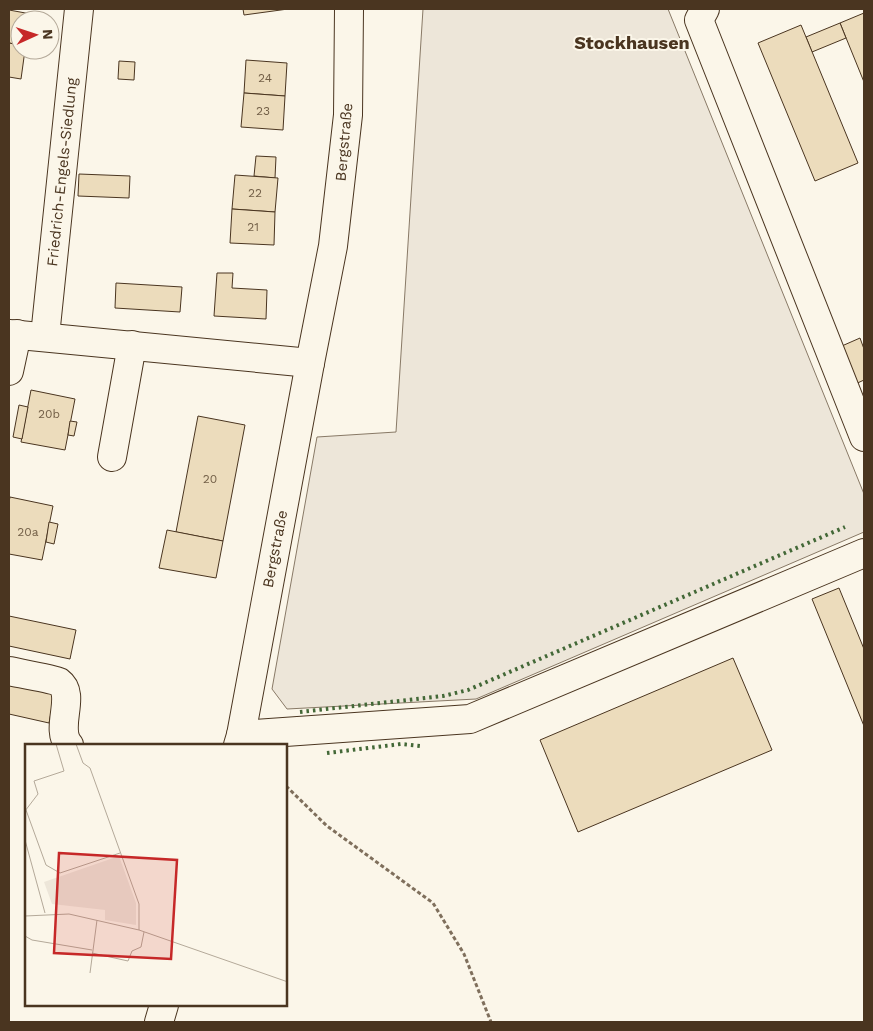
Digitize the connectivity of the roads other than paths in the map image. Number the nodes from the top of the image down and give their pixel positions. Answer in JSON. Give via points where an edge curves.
{"nodes":[{"id":1,"x":79,"y":9,"type":"edge"},
{"id":2,"x":349,"y":9,"type":"edge"},
{"id":3,"x":705,"y":9,"type":"edge"},
{"id":4,"x":13,"y":334,"type":"edge"},
{"id":5,"x":45,"y":336,"type":"junction"},
{"id":6,"x":132,"y":345,"type":"junction"},
{"id":7,"x":310,"y":362,"type":"junction"},
{"id":8,"x":9,"y":370,"type":"edge"},
{"id":9,"x":864,"y":437,"type":"edge"},
{"id":10,"x":112,"y":457,"type":"dead end"},
{"id":11,"x":864,"y":553,"type":"edge"},
{"id":12,"x":9,"y":671,"type":"edge"},
{"id":13,"x":239,"y":740,"type":"edge"},
{"id":14,"x":68,"y":744,"type":"edge"},
{"id":15,"x":164,"y":1006,"type":"edge"},
{"id":16,"x":159,"y":1022,"type":"edge"}],
"edges":[{"from":1,"to":5,"type":"street","name":"Friedrich-Engels-Siedlung"},
{"from":2,"to":7,"type":"street","name":"Bergstraße","via":[[348,115],[334,246]]},
{"from":3,"to":9,"type":"street","via":[[699,20]]},
{"from":4,"to":5,"type":"street"},
{"from":4,"to":8,"type":"street"},
{"from":5,"to":6,"type":"street"},
{"from":6,"to":7,"type":"street"},
{"from":6,"to":10,"type":"street"},
{"from":7,"to":13,"type":"street","name":"Bergstraße"},
{"from":11,"to":13,"type":"street","via":[[470,718]]},
{"from":12,"to":14,"type":"street","via":[[58,682],[65,690],[63,733]]},
{"from":15,"to":16,"type":"street"}]}
